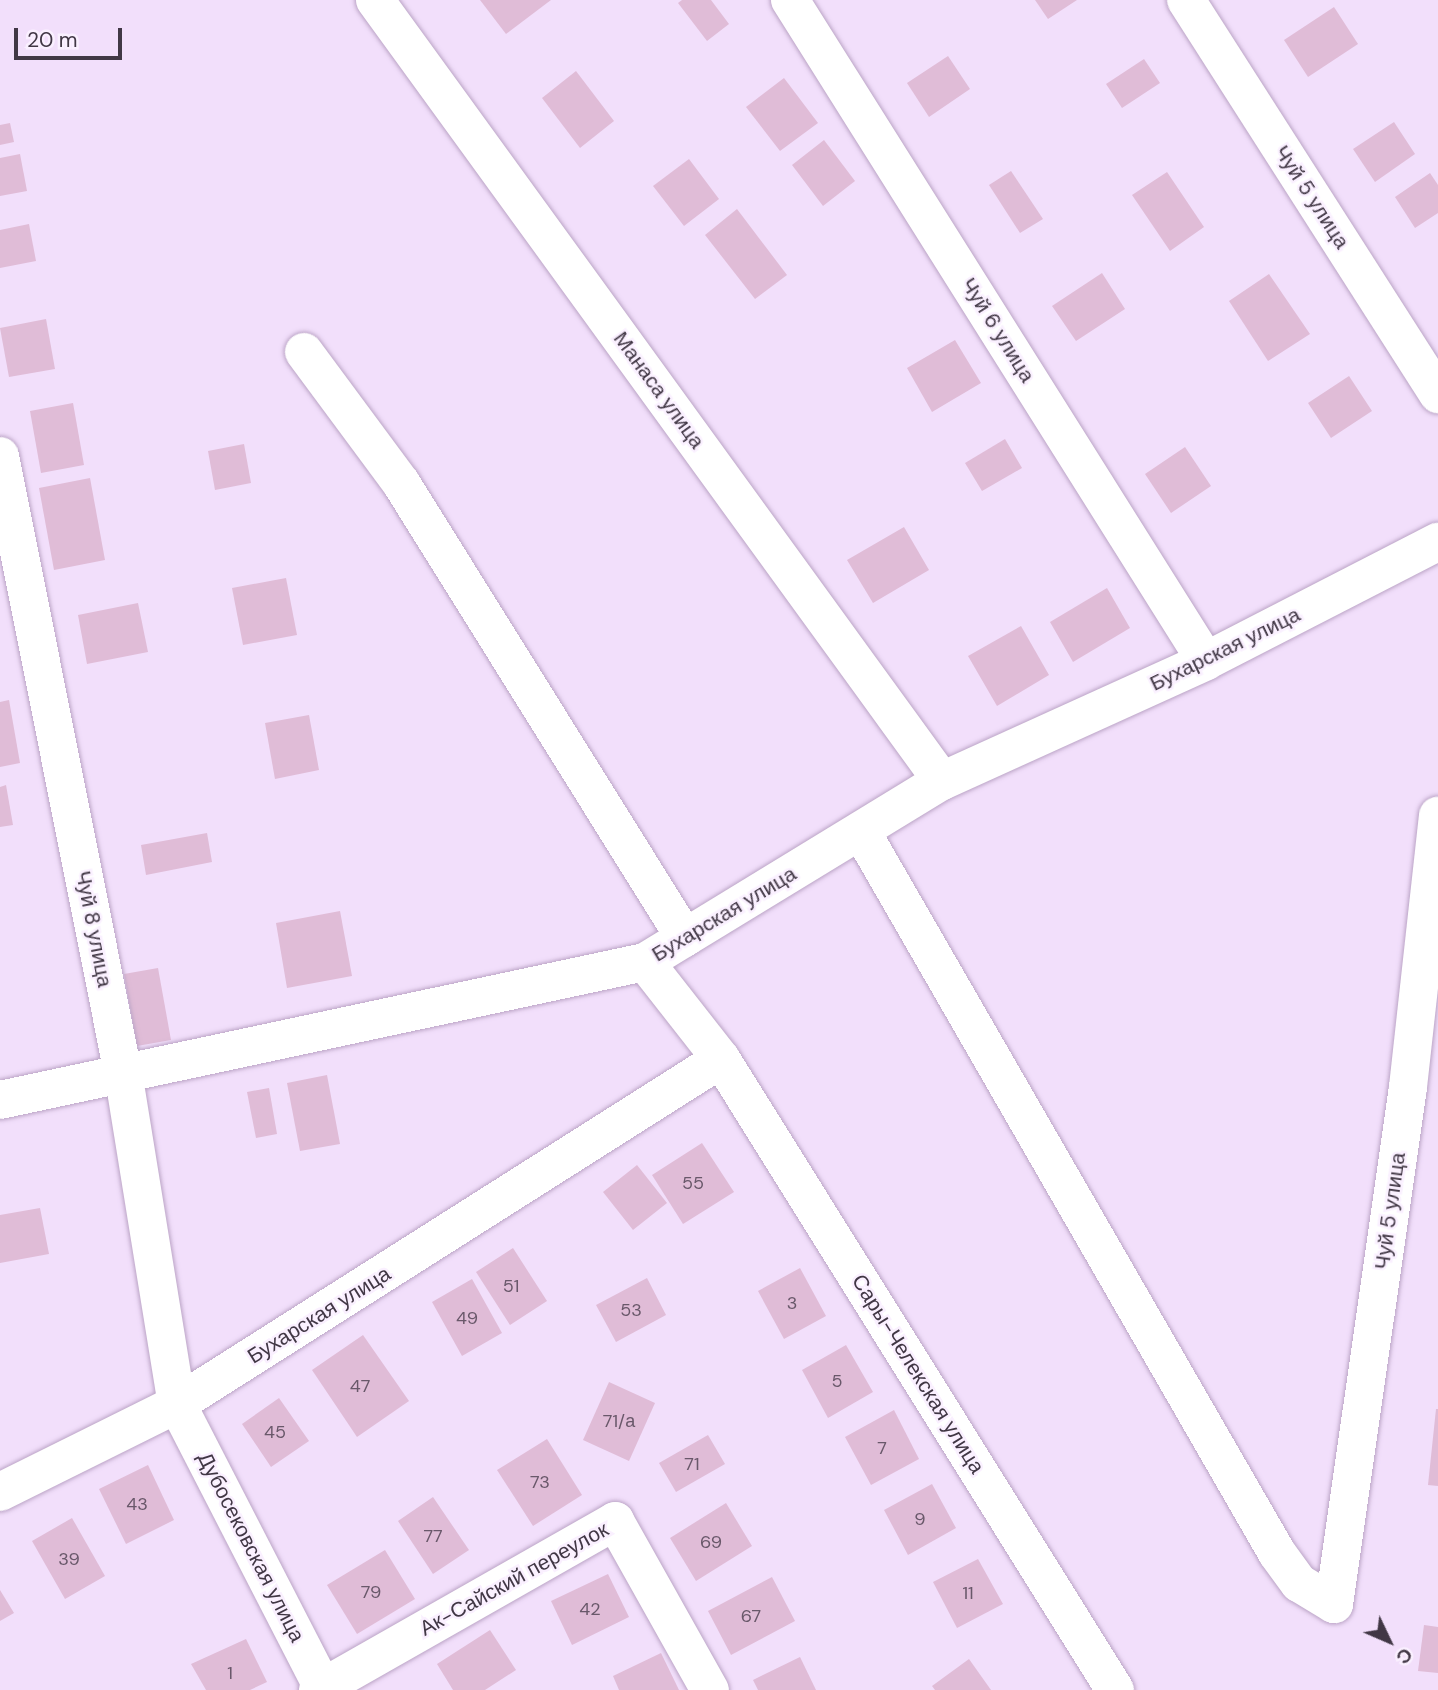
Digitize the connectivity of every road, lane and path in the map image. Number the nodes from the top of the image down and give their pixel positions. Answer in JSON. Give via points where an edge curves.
{"nodes":[{"id":1,"x":375,"y":0,"type":"edge"},
{"id":2,"x":790,"y":0,"type":"edge"},
{"id":3,"x":1186,"y":0,"type":"edge"},
{"id":4,"x":304,"y":352,"type":"dead end"},
{"id":5,"x":1438,"y":394,"type":"edge"},
{"id":6,"x":0,"y":456,"type":"edge"},
{"id":7,"x":1438,"y":542,"type":"edge"},
{"id":8,"x":1206,"y":661,"type":"junction"},
{"id":9,"x":942,"y":781,"type":"junction"},
{"id":10,"x":1438,"y":816,"type":"edge"},
{"id":11,"x":861,"y":831,"type":"junction"},
{"id":12,"x":685,"y":938,"type":"junction"},
{"id":13,"x":645,"y":962,"type":"junction"},
{"id":14,"x":722,"y":1059,"type":"junction"},
{"id":15,"x":124,"y":1078,"type":"junction"},
{"id":16,"x":0,"y":1100,"type":"edge"},
{"id":17,"x":177,"y":1404,"type":"junction"},
{"id":18,"x":0,"y":1492,"type":"edge"},
{"id":19,"x":322,"y":1689,"type":"edge"},
{"id":20,"x":710,"y":1690,"type":"edge"},
{"id":21,"x":1115,"y":1690,"type":"edge"}],
"edges":[{"from":1,"to":9,"type":"street","name":"Манаса улица"},
{"from":2,"to":8,"type":"street","name":"Чуй 6 улица"},
{"from":3,"to":5,"type":"street","name":"Чуй 5 улица"},
{"from":4,"to":12,"type":"street","via":[[401,483]]},
{"from":6,"to":15,"type":"street","name":"Чуй 8 улица"},
{"from":7,"to":8,"type":"street","name":"Бухарская улица"},
{"from":8,"to":9,"type":"street","name":"Бухарская улица"},
{"from":9,"to":11,"type":"street","name":"Бухарская улица"},
{"from":10,"to":11,"type":"street","name":"Чуй 5 улица","via":[[1408,1087],[1334,1604],[1299,1583],[1277,1553]]},
{"from":11,"to":12,"type":"street","name":"Бухарская улица"},
{"from":12,"to":13,"type":"street","name":"Бухарская улица"},
{"from":13,"to":14,"type":"street","name":"Бухарская улица"},
{"from":13,"to":15,"type":"street"},
{"from":14,"to":17,"type":"street","name":"Бухарская улица"},
{"from":14,"to":21,"type":"street","name":"Сары-Челекская улица"},
{"from":15,"to":16,"type":"street"},
{"from":15,"to":17,"type":"street","name":"Чуй 8 улица"},
{"from":17,"to":18,"type":"street","name":"Бухарская улица"},
{"from":17,"to":19,"type":"street","name":"Дубосековская улица"},
{"from":19,"to":20,"type":"street","name":"Ак-Сайский переулок","via":[[615,1521]]}]}
